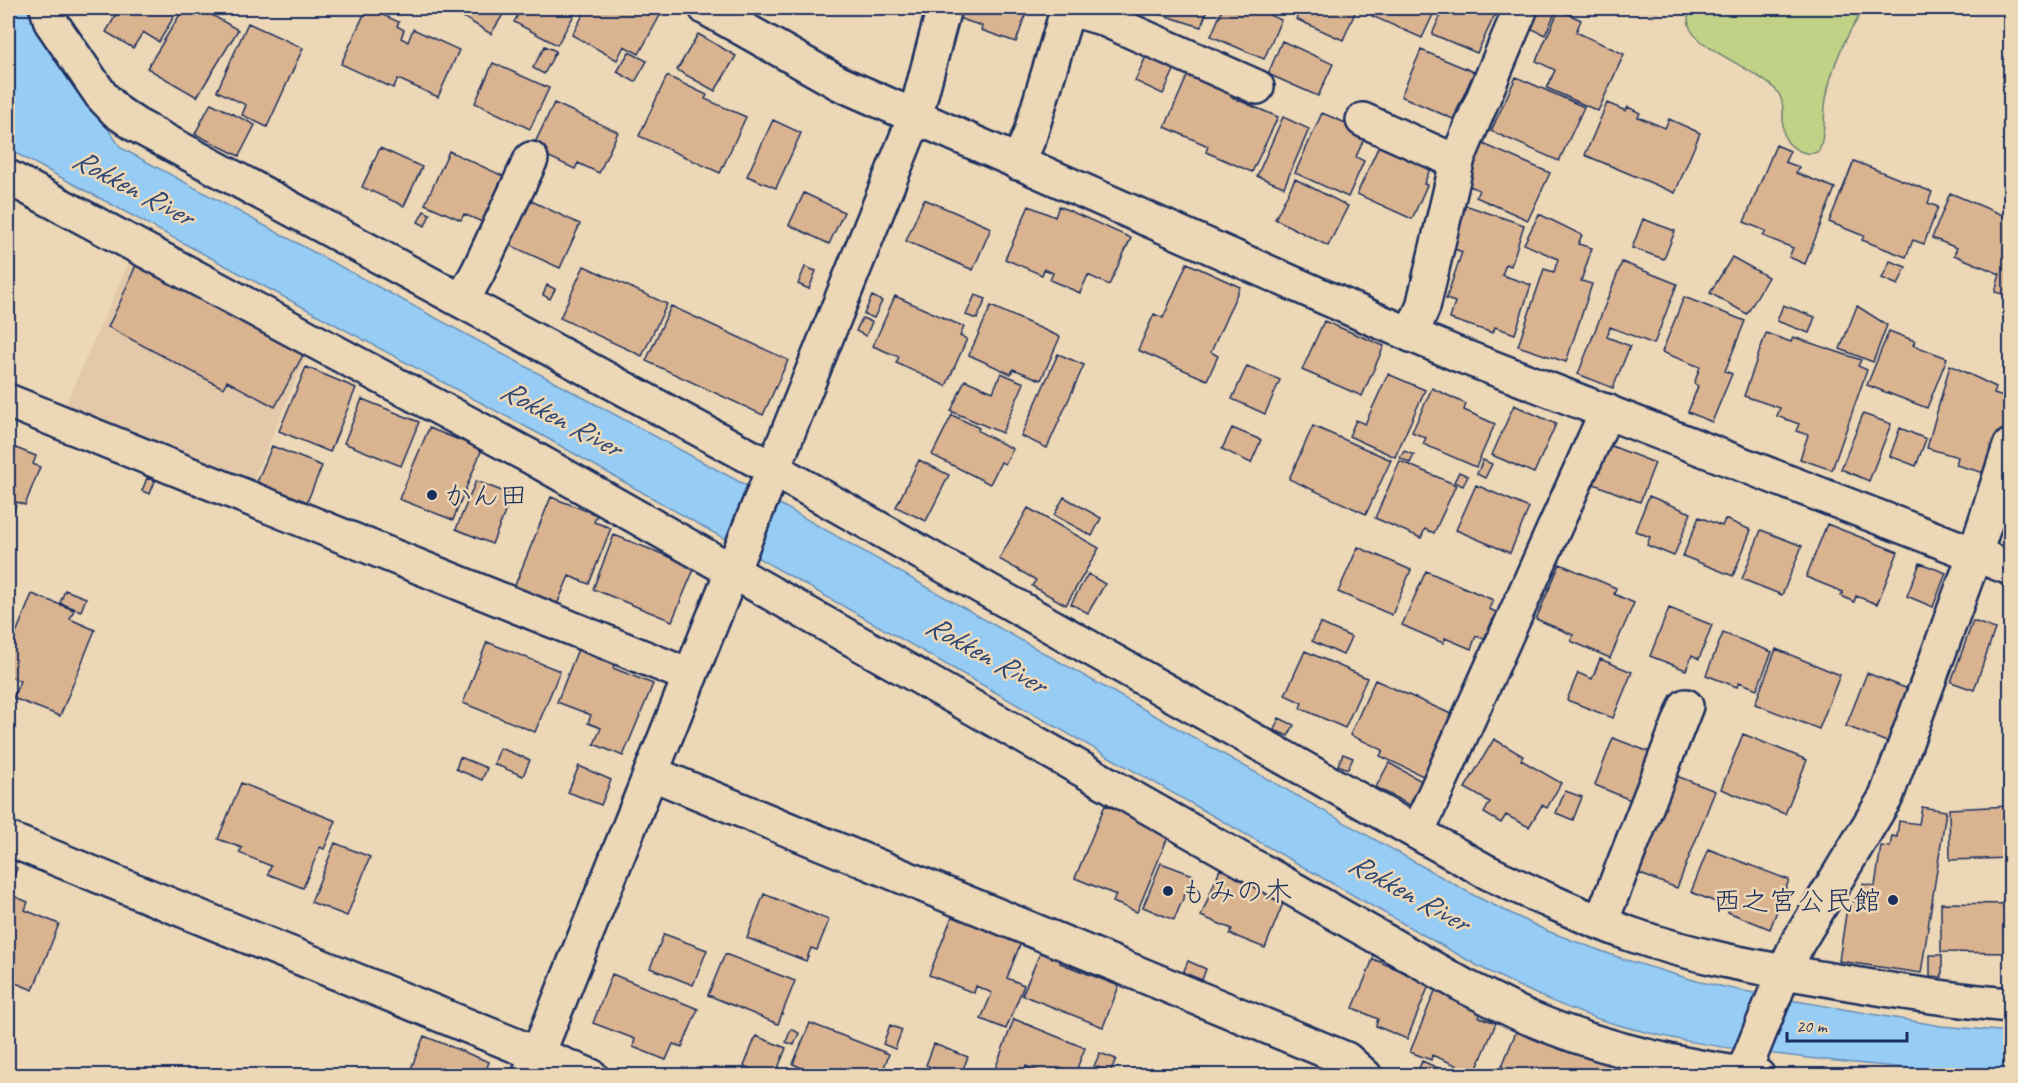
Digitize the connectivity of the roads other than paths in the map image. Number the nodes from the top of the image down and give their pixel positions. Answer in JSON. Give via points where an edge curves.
{"nodes":[{"id":1,"x":47,"y":8,"type":"edge"},
{"id":2,"x":705,"y":8,"type":"edge"},
{"id":3,"x":944,"y":8,"type":"edge"},
{"id":4,"x":1068,"y":8,"type":"edge"},
{"id":5,"x":1521,"y":8,"type":"edge"},
{"id":6,"x":1257,"y":87,"type":"dead end"},
{"id":7,"x":915,"y":117,"type":"junction"},
{"id":8,"x":1363,"y":120,"type":"dead end"},
{"id":9,"x":531,"y":159,"type":"dead end"},
{"id":10,"x":1018,"y":162,"type":"junction"},
{"id":11,"x":1457,"y":162,"type":"junction"},
{"id":12,"x":8,"y":177,"type":"edge"},
{"id":13,"x":462,"y":301,"type":"junction"},
{"id":14,"x":1411,"y":334,"type":"junction"},
{"id":15,"x":8,"y":401,"type":"edge"},
{"id":16,"x":1607,"y":411,"type":"junction"},
{"id":17,"x":2010,"y":446,"type":"edge"},
{"id":18,"x":770,"y":477,"type":"junction"},
{"id":19,"x":1975,"y":554,"type":"junction"},
{"id":20,"x":734,"y":565,"type":"junction"},
{"id":21,"x":2010,"y":567,"type":"edge"},
{"id":22,"x":690,"y":676,"type":"junction"},
{"id":23,"x":1686,"y":706,"type":"dead end"},
{"id":24,"x":651,"y":773,"type":"junction"},
{"id":25,"x":1416,"y":832,"type":"junction"},
{"id":26,"x":8,"y":839,"type":"edge"},
{"id":27,"x":1600,"y":922,"type":"junction"},
{"id":28,"x":1781,"y":978,"type":"junction"},
{"id":29,"x":2010,"y":1005,"type":"edge"},
{"id":30,"x":534,"y":1065,"type":"edge"},
{"id":31,"x":1748,"y":1071,"type":"edge"},
{"id":32,"x":591,"y":1076,"type":"edge"},
{"id":33,"x":1365,"y":1076,"type":"edge"}],
"edges":[{"from":1,"to":13,"type":"street","via":[[51,22],[100,95],[117,112]]},
{"from":2,"to":7,"type":"street","via":[[839,83]]},
{"from":3,"to":7,"type":"street"},
{"from":4,"to":6,"type":"street","via":[[1099,17]]},
{"from":4,"to":10,"type":"street","via":[[1030,135]]},
{"from":5,"to":11,"type":"street"},
{"from":7,"to":10,"type":"street"},
{"from":7,"to":18,"type":"street"},
{"from":8,"to":11,"type":"street"},
{"from":9,"to":13,"type":"street"},
{"from":10,"to":14,"type":"street"},
{"from":11,"to":14,"type":"street","via":[[1423,307]]},
{"from":12,"to":20,"type":"street"},
{"from":13,"to":18,"type":"street"},
{"from":14,"to":16,"type":"street"},
{"from":15,"to":22,"type":"street"},
{"from":16,"to":19,"type":"street"},
{"from":16,"to":25,"type":"street"},
{"from":17,"to":19,"type":"street"},
{"from":18,"to":20,"type":"street"},
{"from":18,"to":25,"type":"street"},
{"from":19,"to":21,"type":"street"},
{"from":19,"to":28,"type":"street","via":[[1886,797],[1797,944]]},
{"from":20,"to":22,"type":"street"},
{"from":20,"to":31,"type":"street","via":[[1476,991],[1532,1019],[1600,1044],[1671,1063]]},
{"from":22,"to":24,"type":"street"},
{"from":23,"to":27,"type":"street"},
{"from":24,"to":30,"type":"street"},
{"from":24,"to":33,"type":"street","via":[[1335,1054]]},
{"from":25,"to":27,"type":"street","via":[[1487,872]]},
{"from":26,"to":30,"type":"street"},
{"from":27,"to":28,"type":"street"},
{"from":28,"to":29,"type":"street"},
{"from":28,"to":31,"type":"street"},
{"from":30,"to":32,"type":"street"}]}
